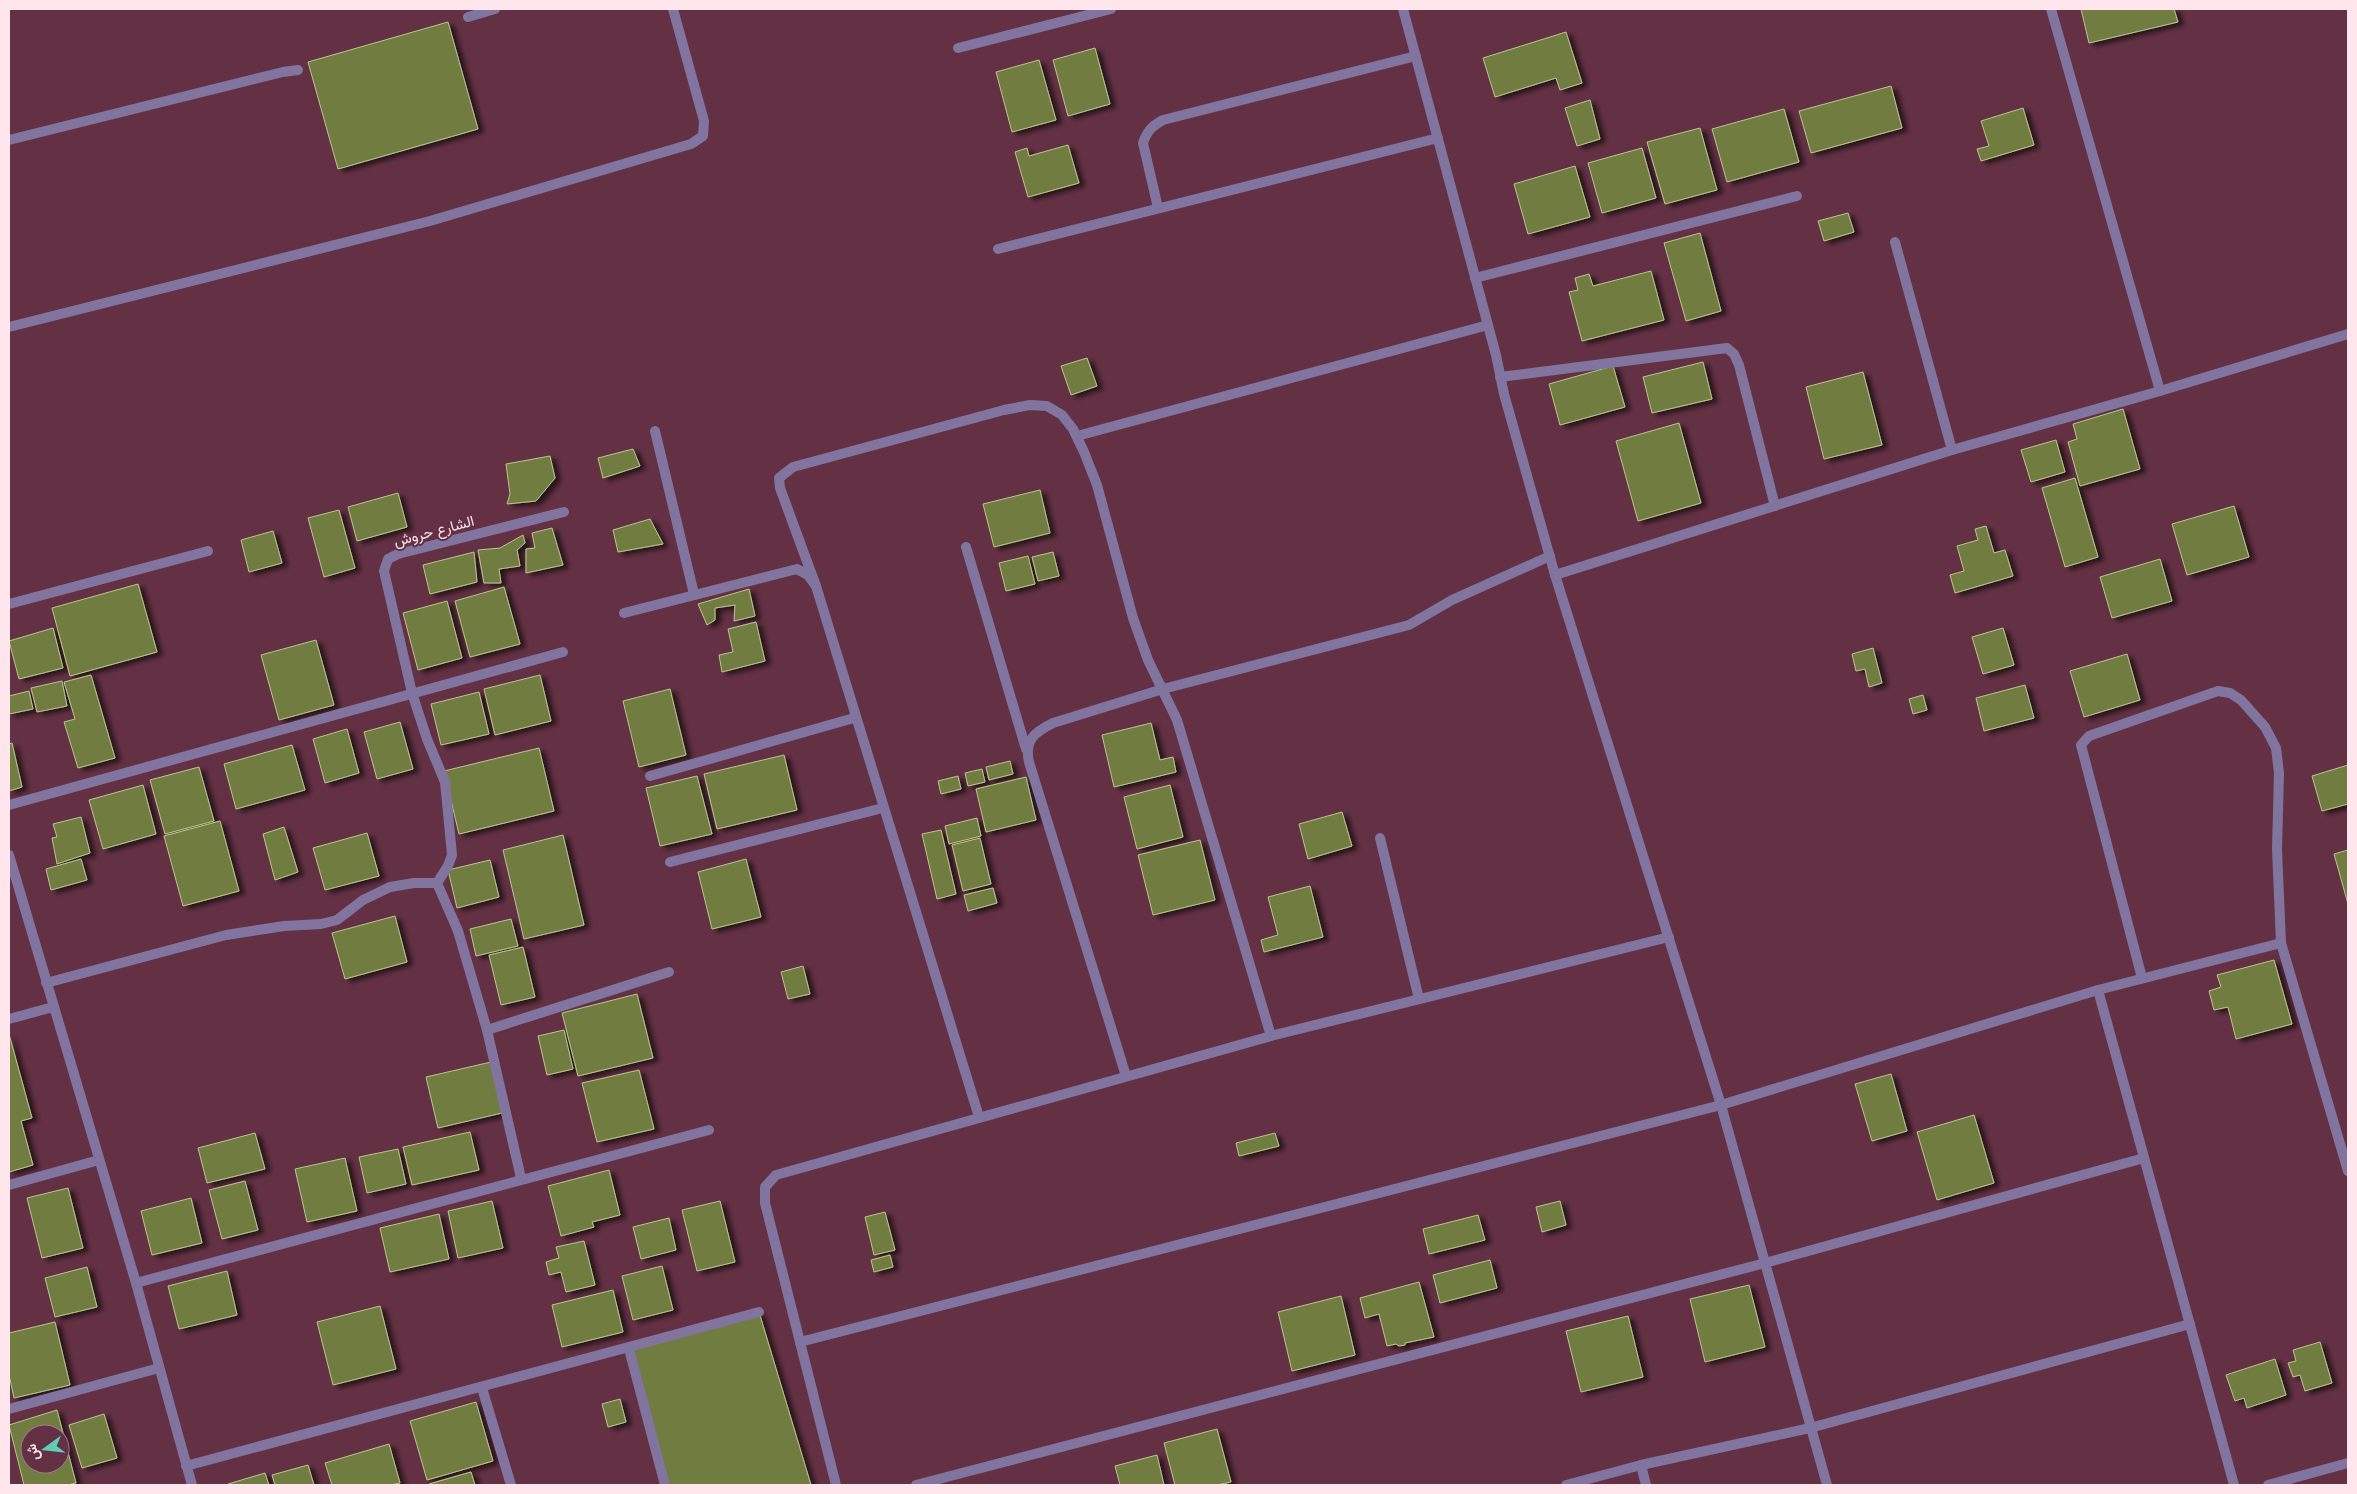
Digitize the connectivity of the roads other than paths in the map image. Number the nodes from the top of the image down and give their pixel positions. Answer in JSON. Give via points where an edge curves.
{"nodes":[{"id":1,"x":495,"y":9,"type":"edge"},
{"id":2,"x":674,"y":9,"type":"edge"},
{"id":3,"x":1111,"y":9,"type":"edge"},
{"id":4,"x":1403,"y":9,"type":"edge"},
{"id":5,"x":2051,"y":9,"type":"edge"},
{"id":6,"x":468,"y":16,"type":"dead end"},
{"id":7,"x":958,"y":48,"type":"dead end"},
{"id":8,"x":1416,"y":56,"type":"junction"},
{"id":9,"x":298,"y":70,"type":"dead end"},
{"id":10,"x":1438,"y":138,"type":"junction"},
{"id":11,"x":9,"y":140,"type":"edge"},
{"id":12,"x":1797,"y":196,"type":"dead end"},
{"id":13,"x":1158,"y":208,"type":"junction"},
{"id":14,"x":1895,"y":242,"type":"dead end"},
{"id":15,"x":998,"y":249,"type":"dead end"},
{"id":16,"x":1475,"y":278,"type":"junction"},
{"id":17,"x":1488,"y":326,"type":"junction"},
{"id":18,"x":9,"y":327,"type":"edge"},
{"id":19,"x":2348,"y":334,"type":"edge"},
{"id":20,"x":1500,"y":377,"type":"junction"},
{"id":21,"x":2160,"y":391,"type":"junction"},
{"id":22,"x":655,"y":431,"type":"dead end"},
{"id":23,"x":1077,"y":436,"type":"junction"},
{"id":24,"x":1952,"y":450,"type":"junction"},
{"id":25,"x":1775,"y":506,"type":"junction"},
{"id":26,"x":564,"y":512,"type":"dead end"},
{"id":27,"x":966,"y":547,"type":"dead end"},
{"id":28,"x":208,"y":551,"type":"dead end"},
{"id":29,"x":1550,"y":556,"type":"junction"},
{"id":30,"x":1555,"y":575,"type":"junction"},
{"id":31,"x":816,"y":586,"type":"junction"},
{"id":32,"x":694,"y":594,"type":"junction"},
{"id":33,"x":9,"y":604,"type":"edge"},
{"id":34,"x":624,"y":613,"type":"dead end"},
{"id":35,"x":564,"y":652,"type":"dead end"},
{"id":36,"x":1163,"y":689,"type":"junction"},
{"id":37,"x":412,"y":693,"type":"junction"},
{"id":38,"x":854,"y":718,"type":"junction"},
{"id":39,"x":1027,"y":753,"type":"junction"},
{"id":40,"x":650,"y":776,"type":"dead end"},
{"id":41,"x":9,"y":805,"type":"edge"},
{"id":42,"x":882,"y":808,"type":"junction"},
{"id":43,"x":1380,"y":838,"type":"dead end"},
{"id":44,"x":9,"y":855,"type":"edge"},
{"id":45,"x":670,"y":862,"type":"dead end"},
{"id":46,"x":437,"y":883,"type":"junction"},
{"id":47,"x":1670,"y":937,"type":"junction"},
{"id":48,"x":2280,"y":943,"type":"junction"},
{"id":49,"x":669,"y":972,"type":"dead end"},
{"id":50,"x":2142,"y":978,"type":"junction"},
{"id":51,"x":46,"y":984,"type":"junction"},
{"id":52,"x":2098,"y":990,"type":"junction"},
{"id":53,"x":1419,"y":999,"type":"junction"},
{"id":54,"x":52,"y":1007,"type":"junction"},
{"id":55,"x":9,"y":1019,"type":"edge"},
{"id":56,"x":488,"y":1030,"type":"junction"},
{"id":57,"x":1271,"y":1036,"type":"junction"},
{"id":58,"x":1126,"y":1076,"type":"junction"},
{"id":59,"x":1721,"y":1105,"type":"junction"},
{"id":60,"x":978,"y":1117,"type":"junction"},
{"id":61,"x":709,"y":1130,"type":"dead end"},
{"id":62,"x":2144,"y":1158,"type":"junction"},
{"id":63,"x":99,"y":1160,"type":"junction"},
{"id":64,"x":2348,"y":1171,"type":"edge"},
{"id":65,"x":521,"y":1178,"type":"junction"},
{"id":66,"x":9,"y":1185,"type":"edge"},
{"id":67,"x":1765,"y":1262,"type":"junction"},
{"id":68,"x":136,"y":1283,"type":"junction"},
{"id":69,"x":759,"y":1312,"type":"dead end"},
{"id":70,"x":2190,"y":1324,"type":"junction"},
{"id":71,"x":800,"y":1342,"type":"junction"},
{"id":72,"x":628,"y":1349,"type":"junction"},
{"id":73,"x":158,"y":1368,"type":"junction"},
{"id":74,"x":482,"y":1388,"type":"junction"},
{"id":75,"x":9,"y":1409,"type":"edge"},
{"id":76,"x":1810,"y":1428,"type":"junction"},
{"id":77,"x":2348,"y":1463,"type":"edge"},
{"id":78,"x":1641,"y":1465,"type":"junction"},
{"id":79,"x":186,"y":1466,"type":"junction"},
{"id":80,"x":192,"y":1485,"type":"edge"},
{"id":81,"x":511,"y":1485,"type":"edge"},
{"id":82,"x":665,"y":1485,"type":"edge"},
{"id":83,"x":836,"y":1485,"type":"edge"},
{"id":84,"x":916,"y":1485,"type":"edge"},
{"id":85,"x":1566,"y":1485,"type":"edge"},
{"id":86,"x":1646,"y":1485,"type":"edge"},
{"id":87,"x":1827,"y":1485,"type":"edge"},
{"id":88,"x":2234,"y":1485,"type":"edge"},
{"id":89,"x":2268,"y":1485,"type":"edge"}],
"edges":[{"from":1,"to":6,"type":"street"},
{"from":2,"to":18,"type":"street","via":[[704,121],[703,136],[691,144],[430,221]]},
{"from":3,"to":7,"type":"street"},
{"from":4,"to":8,"type":"street"},
{"from":5,"to":21,"type":"street"},
{"from":8,"to":10,"type":"street"},
{"from":8,"to":13,"type":"street","via":[[1163,120],[1146,133],[1143,143]]},
{"from":9,"to":11,"type":"street"},
{"from":10,"to":13,"type":"street"},
{"from":10,"to":16,"type":"street"},
{"from":12,"to":16,"type":"street"},
{"from":13,"to":15,"type":"street"},
{"from":14,"to":24,"type":"street"},
{"from":16,"to":17,"type":"street"},
{"from":17,"to":20,"type":"street"},
{"from":17,"to":23,"type":"street"},
{"from":19,"to":21,"type":"street"},
{"from":20,"to":25,"type":"street","via":[[1727,348],[1739,365]]},
{"from":20,"to":29,"type":"street"},
{"from":21,"to":24,"type":"street"},
{"from":22,"to":32,"type":"street"},
{"from":23,"to":31,"type":"street","via":[[1062,415],[1047,406],[1030,405],[793,468],[779,478],[780,488]]},
{"from":23,"to":36,"type":"street","via":[[1097,484],[1133,618],[1148,660]]},
{"from":24,"to":25,"type":"street"},
{"from":25,"to":30,"type":"street"},
{"from":26,"to":37,"type":"street","name":"الشارع حروش","via":[[388,559],[384,571]]},
{"from":27,"to":39,"type":"street"},
{"from":28,"to":33,"type":"street"},
{"from":29,"to":30,"type":"street"},
{"from":29,"to":36,"type":"street","via":[[1452,600],[1409,625]]},
{"from":30,"to":47,"type":"street"},
{"from":31,"to":32,"type":"street","via":[[808,575],[797,570]]},
{"from":31,"to":38,"type":"street"},
{"from":32,"to":34,"type":"street"},
{"from":35,"to":37,"type":"street"},
{"from":36,"to":39,"type":"street","via":[[1038,730],[1030,739]]},
{"from":36,"to":57,"type":"street","via":[[1177,720]]},
{"from":37,"to":41,"type":"street"},
{"from":37,"to":46,"type":"street","via":[[426,739],[445,782],[452,855]]},
{"from":38,"to":40,"type":"street"},
{"from":38,"to":42,"type":"street"},
{"from":39,"to":58,"type":"street"},
{"from":42,"to":45,"type":"street"},
{"from":42,"to":60,"type":"street"},
{"from":43,"to":53,"type":"street"},
{"from":44,"to":51,"type":"street"},
{"from":46,"to":51,"type":"street","via":[[414,882],[390,887],[363,900],[337,920],[226,935]]},
{"from":46,"to":56,"type":"street","via":[[458,931]]},
{"from":47,"to":53,"type":"street"},
{"from":47,"to":59,"type":"street"},
{"from":48,"to":50,"type":"street"},
{"from":48,"to":50,"type":"street","via":[[2277,849],[2280,773],[2276,748],[2265,727],[2240,700],[2230,692],[2218,691],[2089,736],[2081,744]]},
{"from":48,"to":64,"type":"street"},
{"from":49,"to":56,"type":"street"},
{"from":50,"to":52,"type":"street"},
{"from":51,"to":54,"type":"street"},
{"from":52,"to":59,"type":"street"},
{"from":52,"to":62,"type":"street"},
{"from":53,"to":57,"type":"street"},
{"from":54,"to":55,"type":"street"},
{"from":54,"to":63,"type":"street"},
{"from":56,"to":65,"type":"street"},
{"from":57,"to":58,"type":"street"},
{"from":58,"to":60,"type":"street"},
{"from":59,"to":67,"type":"street"},
{"from":59,"to":71,"type":"street"},
{"from":60,"to":71,"type":"street","via":[[776,1175],[765,1187],[765,1203]]},
{"from":61,"to":65,"type":"street"},
{"from":62,"to":67,"type":"street"},
{"from":62,"to":70,"type":"street"},
{"from":63,"to":66,"type":"street"},
{"from":63,"to":68,"type":"street"},
{"from":65,"to":68,"type":"street"},
{"from":67,"to":76,"type":"street"},
{"from":67,"to":84,"type":"street"},
{"from":68,"to":73,"type":"street"},
{"from":69,"to":72,"type":"street"},
{"from":70,"to":76,"type":"street"},
{"from":70,"to":88,"type":"street"},
{"from":71,"to":83,"type":"street"},
{"from":72,"to":74,"type":"street"},
{"from":72,"to":82,"type":"street"},
{"from":73,"to":75,"type":"street"},
{"from":73,"to":79,"type":"street"},
{"from":74,"to":79,"type":"street"},
{"from":74,"to":81,"type":"street"},
{"from":76,"to":78,"type":"street"},
{"from":76,"to":87,"type":"street"},
{"from":77,"to":89,"type":"street"},
{"from":78,"to":85,"type":"street"},
{"from":78,"to":86,"type":"street"},
{"from":79,"to":80,"type":"street"}]}
